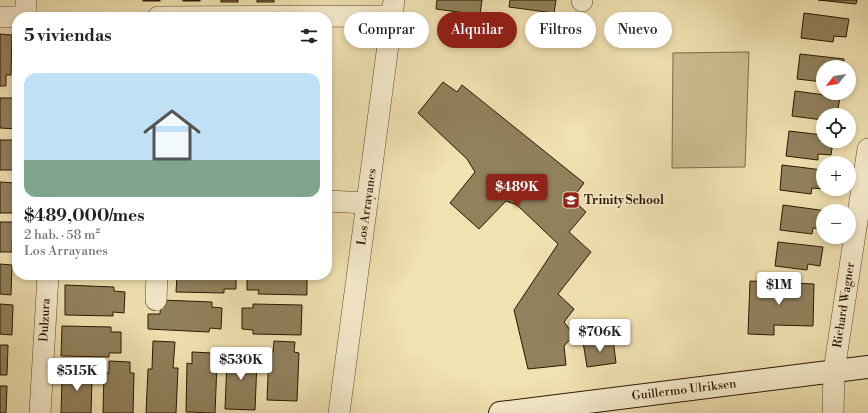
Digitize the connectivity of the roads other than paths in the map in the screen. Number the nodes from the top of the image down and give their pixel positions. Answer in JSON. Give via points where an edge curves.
{"nodes":[{"id":1,"x":26,"y":0,"type":"edge"},
{"id":2,"x":393,"y":8,"type":"edge"},
{"id":3,"x":26,"y":12,"type":"edge"},
{"id":4,"x":289,"y":12,"type":"edge"},
{"id":5,"x":0,"y":17,"type":"edge"},
{"id":6,"x":12,"y":18,"type":"edge"},
{"id":7,"x":868,"y":149,"type":"edge"},
{"id":8,"x":332,"y":200,"type":"edge"},
{"id":9,"x":367,"y":203,"type":"junction"},
{"id":10,"x":48,"y":280,"type":"edge"},
{"id":11,"x":157,"y":280,"type":"edge"},
{"id":12,"x":156,"y":300,"type":"dead end"},
{"id":13,"x":868,"y":366,"type":"edge"},
{"id":14,"x":834,"y":371,"type":"junction"},
{"id":15,"x":40,"y":413,"type":"edge"},
{"id":16,"x":339,"y":413,"type":"edge"},
{"id":17,"x":500,"y":413,"type":"edge"},
{"id":18,"x":834,"y":413,"type":"edge"}],
"edges":[{"from":1,"to":3,"type":"street"},
{"from":2,"to":4,"type":"street"},
{"from":2,"to":9,"type":"street","name":"Los Arrayanes"},
{"from":5,"to":6,"type":"street"},
{"from":7,"to":14,"type":"street","name":"Richard Wagner"},
{"from":8,"to":9,"type":"street"},
{"from":9,"to":16,"type":"street","name":"Los Arrayanes"},
{"from":10,"to":15,"type":"street","name":"Dulzura"},
{"from":11,"to":12,"type":"street"},
{"from":13,"to":14,"type":"street","name":"Guillermo Ulriksen"},
{"from":14,"to":17,"type":"street","name":"Guillermo Ulriksen"},
{"from":14,"to":18,"type":"street","name":"Richard Wagner"}]}
